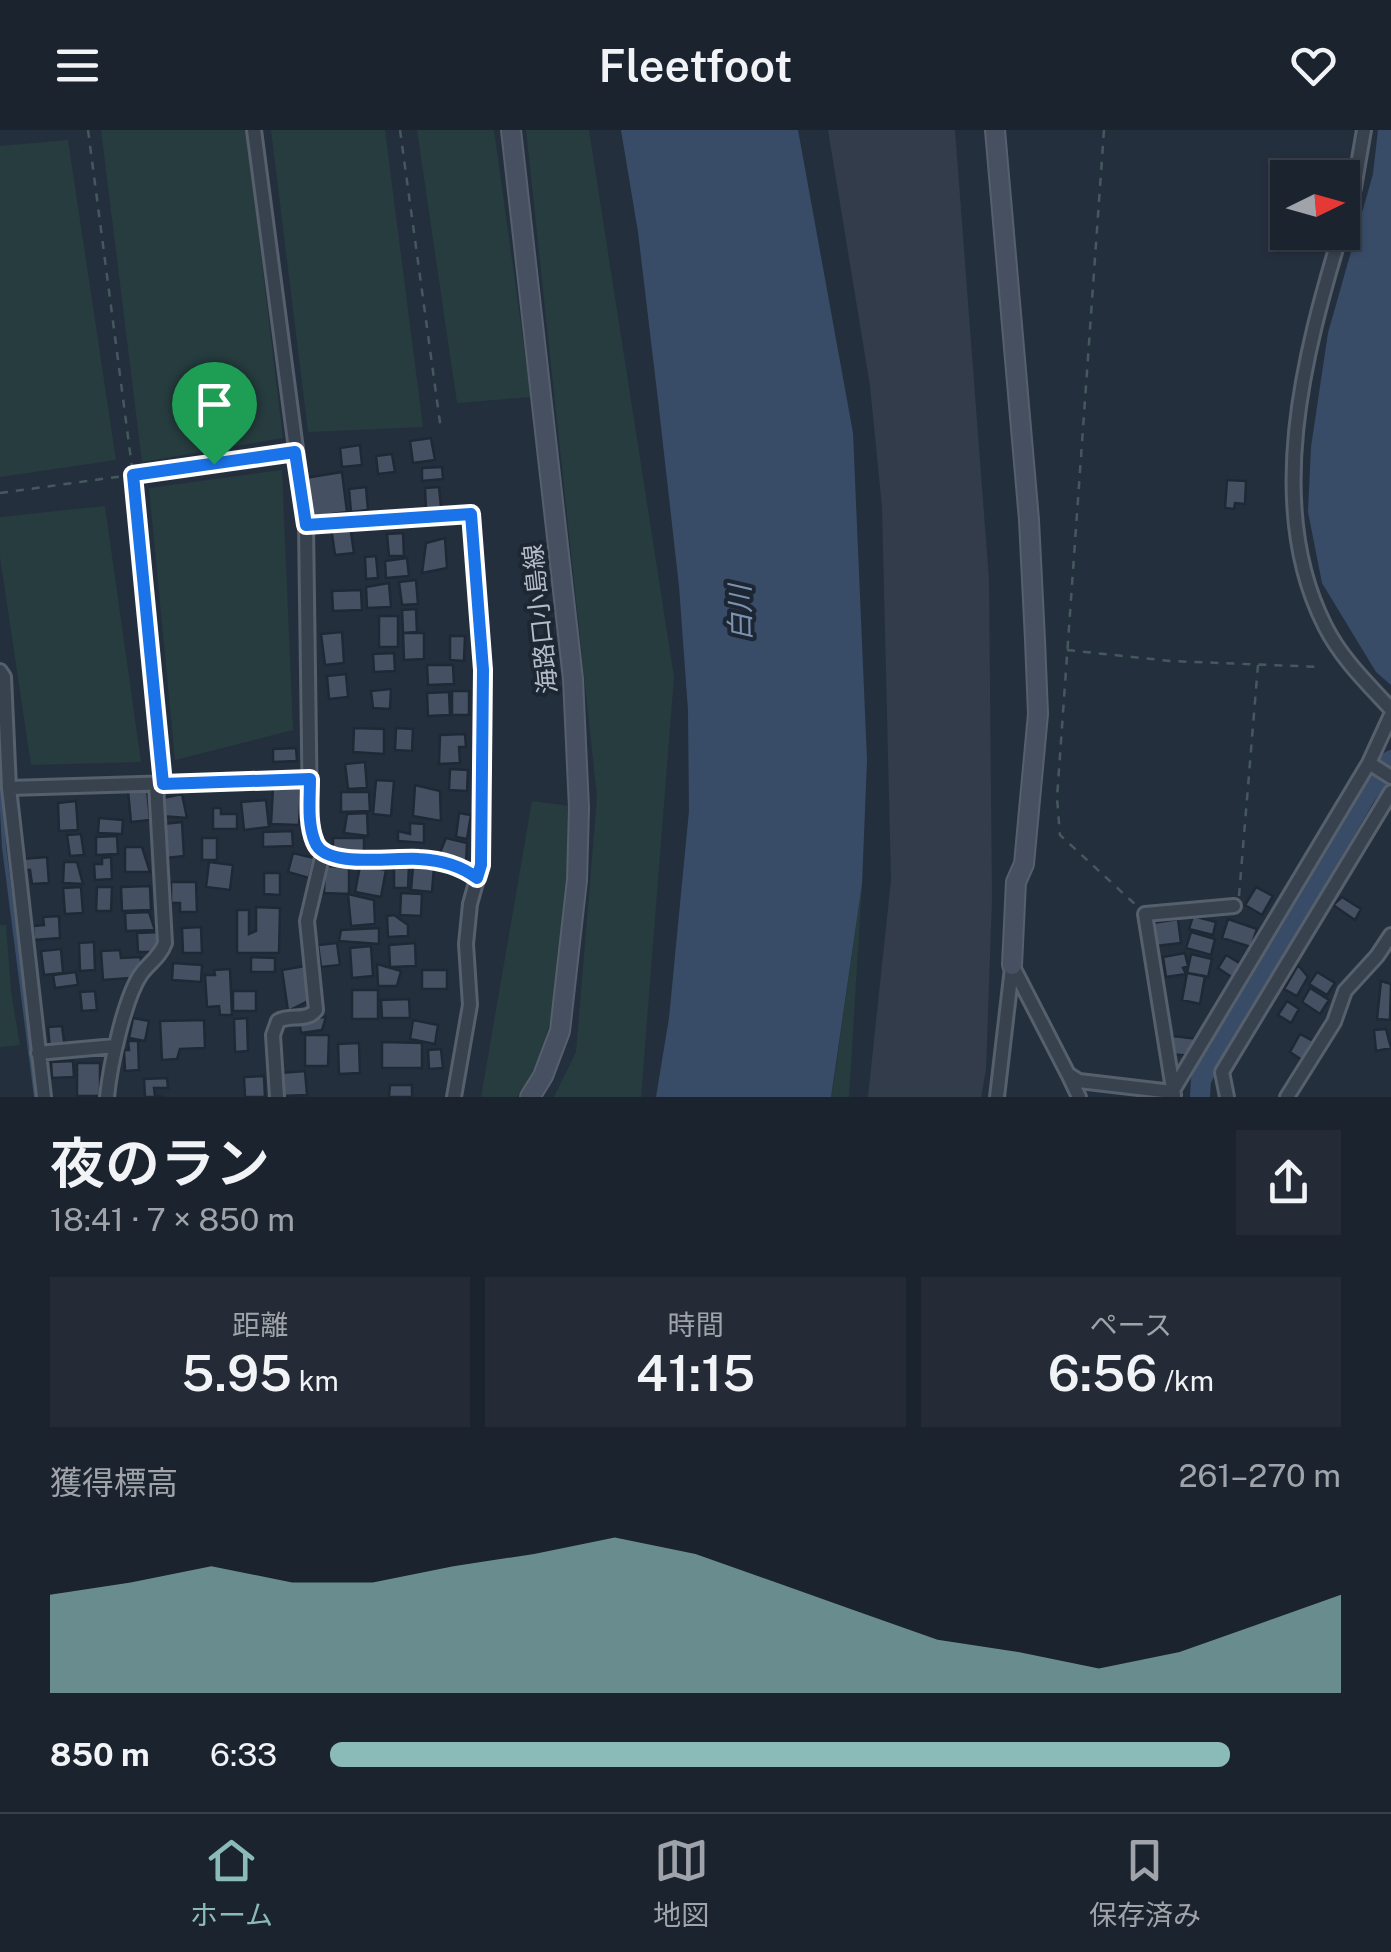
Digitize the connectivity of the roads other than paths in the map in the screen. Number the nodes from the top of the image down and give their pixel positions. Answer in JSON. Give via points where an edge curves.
{"nodes":[{"id":1,"x":254,"y":130,"type":"edge"},
{"id":2,"x":511,"y":130,"type":"edge"},
{"id":3,"x":995,"y":130,"type":"edge"},
{"id":4,"x":1364,"y":130,"type":"edge"},
{"id":5,"x":1359,"y":160,"type":"edge"},
{"id":6,"x":1336,"y":250,"type":"edge"},
{"id":7,"x":306,"y":525,"type":"junction"},
{"id":8,"x":0,"y":671,"type":"edge"},
{"id":9,"x":1391,"y":712,"type":"edge"},
{"id":10,"x":1369,"y":763,"type":"junction"},
{"id":11,"x":1391,"y":777,"type":"edge"},
{"id":12,"x":310,"y":779,"type":"junction"},
{"id":13,"x":160,"y":784,"type":"junction"},
{"id":14,"x":9,"y":788,"type":"junction"},
{"id":15,"x":1391,"y":792,"type":"edge"},
{"id":16,"x":323,"y":854,"type":"junction"},
{"id":17,"x":477,"y":878,"type":"junction"},
{"id":18,"x":1234,"y":906,"type":"road end"},
{"id":19,"x":1391,"y":936,"type":"edge"},
{"id":20,"x":1012,"y":965,"type":"junction"},
{"id":21,"x":115,"y":1046,"type":"junction"},
{"id":22,"x":38,"y":1053,"type":"junction"},
{"id":23,"x":1068,"y":1074,"type":"junction"},
{"id":24,"x":1173,"y":1094,"type":"edge"},
{"id":25,"x":44,"y":1097,"type":"edge"},
{"id":26,"x":107,"y":1097,"type":"edge"},
{"id":27,"x":277,"y":1097,"type":"edge"},
{"id":28,"x":454,"y":1097,"type":"edge"},
{"id":29,"x":530,"y":1097,"type":"edge"},
{"id":30,"x":997,"y":1097,"type":"edge"},
{"id":31,"x":1079,"y":1097,"type":"edge"},
{"id":32,"x":1227,"y":1097,"type":"edge"},
{"id":33,"x":1287,"y":1097,"type":"edge"}],
"edges":[{"from":1,"to":7,"type":"street"},
{"from":2,"to":29,"type":"main road","name":"海路口小島線","via":[[574,679],[579,808],[560,1032]]},
{"from":3,"to":20,"type":"main road","via":[[1029,520],[1038,714]]},
{"from":4,"to":5,"type":"street"},
{"from":6,"to":9,"type":"street","via":[[1302,382],[1294,528],[1325,626]]},
{"from":7,"to":12,"type":"street"},
{"from":7,"to":17,"type":"street","via":[[471,514],[483,670]]},
{"from":8,"to":14,"type":"street"},
{"from":9,"to":10,"type":"street"},
{"from":10,"to":11,"type":"street"},
{"from":10,"to":24,"type":"street"},
{"from":12,"to":13,"type":"street"},
{"from":12,"to":16,"type":"street","via":[[310,819]]},
{"from":13,"to":14,"type":"street"},
{"from":13,"to":21,"type":"street","via":[[165,944],[139,976]]},
{"from":14,"to":22,"type":"street"},
{"from":15,"to":32,"type":"street","via":[[1222,1072]]},
{"from":16,"to":17,"type":"street","via":[[422,859]]},
{"from":16,"to":27,"type":"street","via":[[307,921],[316,1010],[278,1021]]},
{"from":17,"to":28,"type":"street","via":[[466,944],[470,1004]]},
{"from":18,"to":24,"type":"street","via":[[1145,914]]},
{"from":19,"to":33,"type":"street","via":[[1345,990],[1334,1022]]},
{"from":20,"to":23,"type":"street"},
{"from":20,"to":30,"type":"street"},
{"from":21,"to":22,"type":"street"},
{"from":21,"to":26,"type":"street"},
{"from":22,"to":25,"type":"street"},
{"from":23,"to":24,"type":"street","via":[[1079,1082]]},
{"from":23,"to":31,"type":"street"}]}
